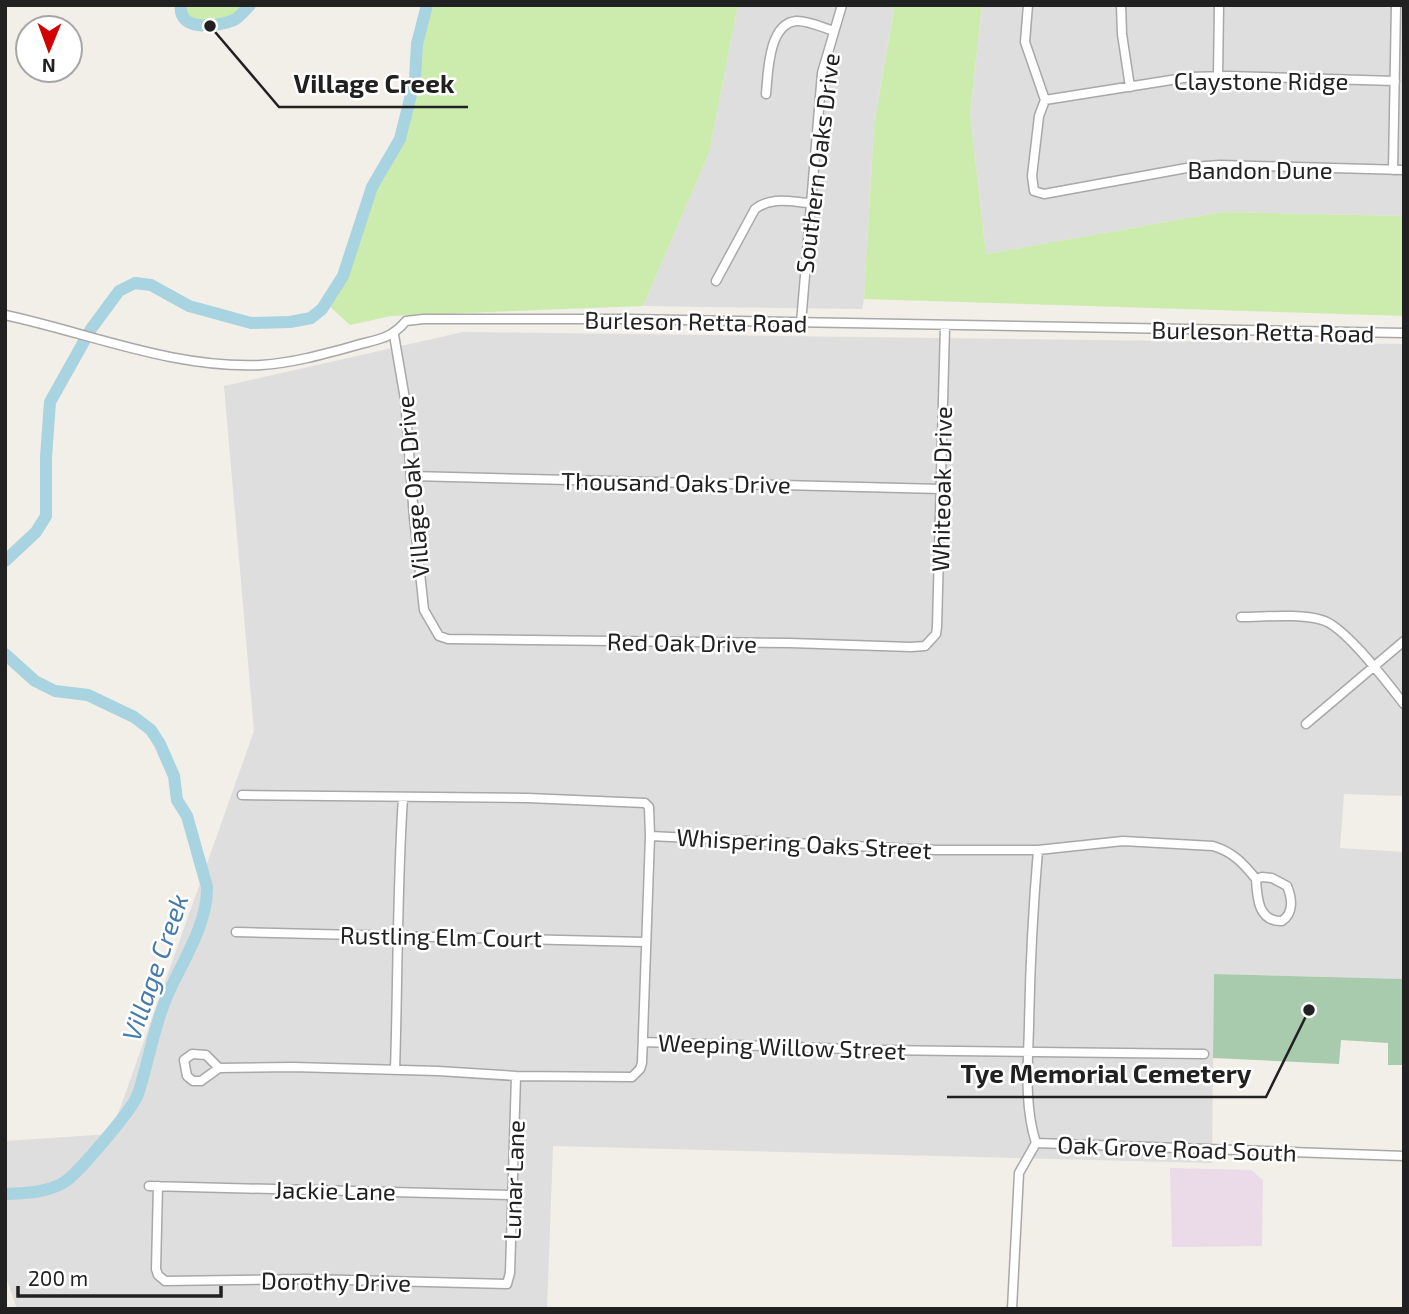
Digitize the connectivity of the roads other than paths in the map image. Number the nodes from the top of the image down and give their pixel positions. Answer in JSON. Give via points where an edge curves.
{"nodes":[{"id":1,"x":842,"y":5,"type":"edge"},
{"id":2,"x":1028,"y":5,"type":"edge"},
{"id":3,"x":1121,"y":5,"type":"edge"},
{"id":4,"x":1219,"y":5,"type":"edge"},
{"id":5,"x":1396,"y":5,"type":"edge"},
{"id":6,"x":834,"y":31,"type":"junction"},
{"id":7,"x":1218,"y":77,"type":"junction"},
{"id":8,"x":1395,"y":81,"type":"junction"},
{"id":9,"x":1130,"y":87,"type":"junction"},
{"id":10,"x":766,"y":94,"type":"dead end"},
{"id":11,"x":1045,"y":100,"type":"junction"},
{"id":12,"x":1393,"y":170,"type":"junction"},
{"id":13,"x":1404,"y":170,"type":"edge"},
{"id":14,"x":811,"y":203,"type":"junction"},
{"id":15,"x":716,"y":281,"type":"dead end"},
{"id":16,"x":5,"y":315,"type":"edge"},
{"id":17,"x":801,"y":323,"type":"junction"},
{"id":18,"x":944,"y":326,"type":"junction"},
{"id":19,"x":1404,"y":333,"type":"edge"},
{"id":20,"x":394,"y":335,"type":"junction"},
{"id":21,"x":411,"y":476,"type":"junction"},
{"id":22,"x":942,"y":489,"type":"junction"},
{"id":23,"x":1241,"y":617,"type":"dead end"},
{"id":24,"x":439,"y":636,"type":"joint"},
{"id":25,"x":1404,"y":641,"type":"edge"},
{"id":26,"x":925,"y":646,"type":"joint"},
{"id":27,"x":1373,"y":666,"type":"junction"},
{"id":28,"x":1404,"y":704,"type":"edge"},
{"id":29,"x":1306,"y":724,"type":"dead end"},
{"id":30,"x":242,"y":796,"type":"dead end"},
{"id":31,"x":403,"y":797,"type":"junction"},
{"id":32,"x":650,"y":836,"type":"junction"},
{"id":33,"x":1038,"y":850,"type":"junction"},
{"id":34,"x":1256,"y":879,"type":"junction"},
{"id":35,"x":236,"y":932,"type":"dead end"},
{"id":36,"x":399,"y":936,"type":"junction"},
{"id":37,"x":645,"y":942,"type":"junction"},
{"id":38,"x":643,"y":1042,"type":"junction"},
{"id":39,"x":1028,"y":1050,"type":"junction"},
{"id":40,"x":1204,"y":1054,"type":"dead end"},
{"id":41,"x":219,"y":1068,"type":"dead end"},
{"id":42,"x":395,"y":1070,"type":"junction"},
{"id":43,"x":516,"y":1076,"type":"junction"},
{"id":44,"x":1036,"y":1143,"type":"junction"},
{"id":45,"x":1404,"y":1156,"type":"edge"},
{"id":46,"x":512,"y":1195,"type":"junction"},
{"id":47,"x":165,"y":1281,"type":"joint"},
{"id":48,"x":507,"y":1284,"type":"joint"},
{"id":49,"x":1012,"y":1309,"type":"edge"}],
"edges":[{"from":1,"to":6,"type":"street","name":"Southern Oaks Drive"},
{"from":2,"to":11,"type":"street","via":[[1025,42]]},
{"from":3,"to":9,"type":"street"},
{"from":4,"to":7,"type":"street"},
{"from":5,"to":8,"type":"street"},
{"from":6,"to":10,"type":"street","via":[[793,21],[781,29],[774,41]]},
{"from":6,"to":14,"type":"street","name":"Southern Oaks Drive","via":[[822,73]]},
{"from":7,"to":8,"type":"street","name":"Claystone Ridge"},
{"from":7,"to":9,"type":"street","name":"Claystone Ridge"},
{"from":8,"to":12,"type":"street"},
{"from":9,"to":11,"type":"street","name":"Claystone Ridge"},
{"from":11,"to":12,"type":"street","name":"Bandon Dune","via":[[1032,176],[1034,191],[1044,194],[1220,165]]},
{"from":12,"to":13,"type":"street","name":"Bandon Dune"},
{"from":14,"to":15,"type":"street","via":[[772,200],[755,209]]},
{"from":14,"to":17,"type":"street","name":"Southern Oaks Drive"},
{"from":16,"to":20,"type":"street","name":"Burleson Retta Road","via":[[199,362],[261,365],[315,357]]},
{"from":17,"to":18,"type":"street","name":"Burleson Retta Road"},
{"from":17,"to":20,"type":"street","name":"Burleson Retta Road","via":[[423,319],[406,321]]},
{"from":18,"to":19,"type":"street","name":"Burleson Retta Road"},
{"from":18,"to":22,"type":"street","name":"Whiteoak Drive"},
{"from":20,"to":21,"type":"street","name":"Village Oak Drive"},
{"from":21,"to":22,"type":"street","name":"Thousand Oaks Drive"},
{"from":21,"to":24,"type":"street","name":"Village Oak Drive","via":[[424,610]]},
{"from":22,"to":26,"type":"street","name":"Whiteoak Drive","via":[[937,627]]},
{"from":23,"to":27,"type":"street","via":[[1324,620]]},
{"from":24,"to":26,"type":"street","name":"Red Oak Drive"},
{"from":25,"to":27,"type":"street"},
{"from":27,"to":28,"type":"street"},
{"from":27,"to":29,"type":"street"},
{"from":30,"to":31,"type":"street","name":"Whispering Oaks Street"},
{"from":31,"to":32,"type":"street","name":"Whispering Oaks Street","via":[[638,801],[649,807]]},
{"from":31,"to":36,"type":"street"},
{"from":32,"to":33,"type":"street","name":"Whispering Oaks Street","via":[[936,850]]},
{"from":32,"to":37,"type":"street"},
{"from":33,"to":34,"type":"street","name":"Whispering Oaks Street","via":[[1122,841],[1213,846],[1236,856]]},
{"from":33,"to":39,"type":"street"},
{"from":34,"to":34,"type":"street","name":"Whispering Oaks Street","via":[[1264,915],[1274,921],[1286,918],[1291,906],[1287,887],[1272,878]]},
{"from":35,"to":36,"type":"street","name":"Rustling Elm Court"},
{"from":36,"to":37,"type":"street","name":"Rustling Elm Court"},
{"from":36,"to":42,"type":"street"},
{"from":37,"to":38,"type":"street"},
{"from":38,"to":39,"type":"street","name":"Weeping Willow Street"},
{"from":38,"to":43,"type":"street","name":"Weeping Willow Street","via":[[640,1069],[632,1077]]},
{"from":39,"to":40,"type":"street","name":"Weeping Willow Street"},
{"from":39,"to":44,"type":"street","via":[[1030,1126]]},
{"from":41,"to":42,"type":"street","name":"Weeping Willow Street"},
{"from":42,"to":43,"type":"street","name":"Weeping Willow Street"},
{"from":43,"to":46,"type":"street","name":"Lunar Lane"},
{"from":44,"to":45,"type":"street","name":"Oak Grove Road South"},
{"from":44,"to":49,"type":"street","name":"Oak Grove Road South","via":[[1019,1173]]},
{"from":46,"to":47,"type":"street","name":"Jackie Lane","via":[[154,1186],[156,1269]]},
{"from":46,"to":48,"type":"street","name":"Lunar Lane"},
{"from":47,"to":48,"type":"street","name":"Dorothy Drive"}]}
